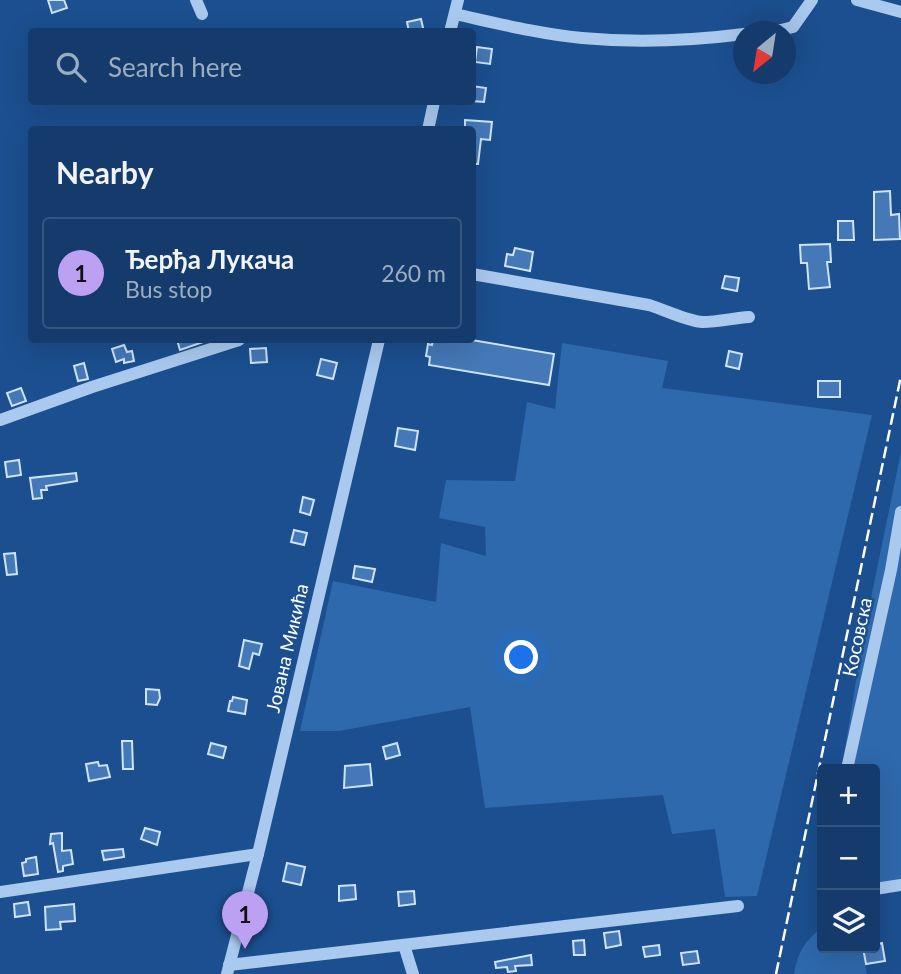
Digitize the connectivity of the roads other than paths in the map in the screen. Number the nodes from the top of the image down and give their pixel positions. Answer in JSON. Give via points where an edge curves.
{"nodes":[{"id":1,"x":196,"y":0,"type":"edge"},
{"id":2,"x":458,"y":0,"type":"edge"},
{"id":3,"x":812,"y":0,"type":"edge"},
{"id":4,"x":857,"y":0,"type":"edge"},
{"id":5,"x":901,"y":12,"type":"edge"},
{"id":6,"x":455,"y":13,"type":"junction"},
{"id":7,"x":202,"y":14,"type":"dead end"},
{"id":8,"x":796,"y":23,"type":"edge"},
{"id":9,"x":451,"y":28,"type":"edge"},
{"id":10,"x":733,"y":35,"type":"edge"},
{"id":11,"x":433,"y":105,"type":"edge"},
{"id":12,"x":429,"y":126,"type":"edge"},
{"id":13,"x":476,"y":275,"type":"edge"},
{"id":14,"x":749,"y":317,"type":"dead end"},
{"id":15,"x":230,"y":343,"type":"edge"},
{"id":16,"x":378,"y":343,"type":"edge"},
{"id":17,"x":0,"y":420,"type":"edge"},
{"id":18,"x":901,"y":512,"type":"edge"},
{"id":19,"x":848,"y":764,"type":"edge"},
{"id":20,"x":258,"y":854,"type":"junction"},
{"id":21,"x":901,"y":885,"type":"edge"},
{"id":22,"x":880,"y":888,"type":"edge"},
{"id":23,"x":0,"y":892,"type":"edge"},
{"id":24,"x":738,"y":906,"type":"dead end"},
{"id":25,"x":404,"y":945,"type":"junction"},
{"id":26,"x":228,"y":970,"type":"edge"},
{"id":27,"x":413,"y":974,"type":"edge"}],
"edges":[{"from":1,"to":7,"type":"street"},
{"from":2,"to":6,"type":"street"},
{"from":3,"to":8,"type":"street"},
{"from":4,"to":5,"type":"street"},
{"from":6,"to":9,"type":"street"},
{"from":6,"to":10,"type":"street","via":[[579,38],[685,41]]},
{"from":11,"to":12,"type":"street"},
{"from":13,"to":14,"type":"street","via":[[649,305],[703,322]]},
{"from":15,"to":17,"type":"street"},
{"from":16,"to":20,"type":"street","name":"Јована Микића"},
{"from":18,"to":19,"type":"street","name":"Косовска"},
{"from":20,"to":23,"type":"street"},
{"from":20,"to":26,"type":"street","name":"Јована Микића"},
{"from":21,"to":22,"type":"street"},
{"from":24,"to":25,"type":"street","name":"Јована Микића"},
{"from":25,"to":26,"type":"street","name":"Јована Микића"},
{"from":25,"to":27,"type":"street"}]}
